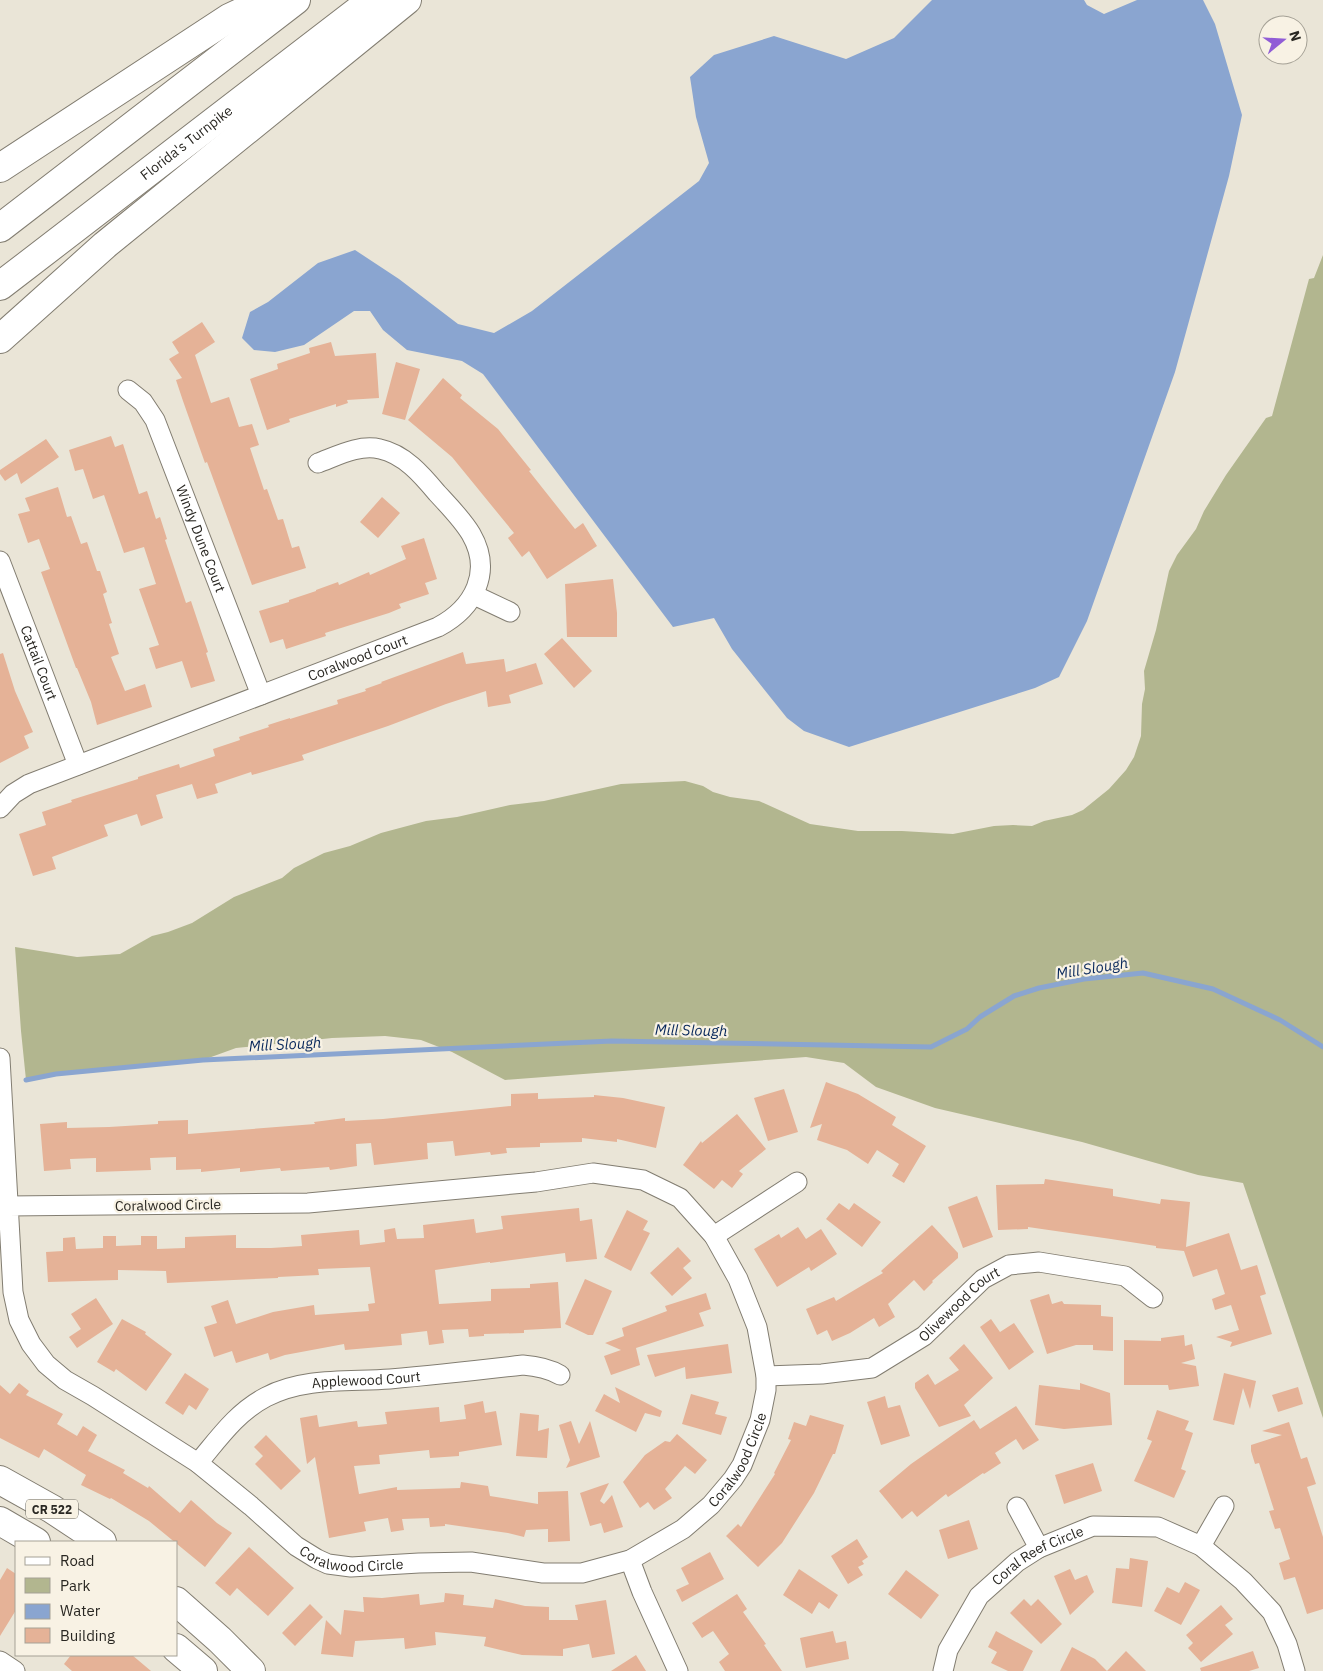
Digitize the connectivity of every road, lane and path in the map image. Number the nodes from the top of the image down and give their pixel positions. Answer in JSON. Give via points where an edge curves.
{"nodes":[{"id":1,"x":267,"y":0,"type":"edge"},
{"id":2,"x":296,"y":0,"type":"edge"},
{"id":3,"x":372,"y":0,"type":"edge"},
{"id":4,"x":407,"y":0,"type":"edge"},
{"id":5,"x":0,"y":168,"type":"edge"},
{"id":6,"x":0,"y":228,"type":"edge"},
{"id":7,"x":0,"y":286,"type":"edge"},
{"id":8,"x":0,"y":339,"type":"edge"},
{"id":9,"x":128,"y":390,"type":"dead end"},
{"id":10,"x":318,"y":463,"type":"dead end"},
{"id":11,"x":0,"y":561,"type":"edge"},
{"id":12,"x":474,"y":595,"type":"junction"},
{"id":13,"x":510,"y":612,"type":"dead end"},
{"id":14,"x":261,"y":695,"type":"junction"},
{"id":15,"x":78,"y":765,"type":"junction"},
{"id":16,"x":0,"y":808,"type":"edge"},
{"id":17,"x":0,"y":1058,"type":"edge"},
{"id":18,"x":797,"y":1182,"type":"dead end"},
{"id":19,"x":4,"y":1207,"type":"edge"},
{"id":20,"x":714,"y":1236,"type":"junction"},
{"id":21,"x":1153,"y":1298,"type":"dead end"},
{"id":22,"x":560,"y":1375,"type":"dead end"},
{"id":23,"x":766,"y":1376,"type":"junction"},
{"id":24,"x":198,"y":1463,"type":"junction"},
{"id":25,"x":0,"y":1480,"type":"edge"},
{"id":26,"x":1224,"y":1506,"type":"dead end"},
{"id":27,"x":1017,"y":1507,"type":"dead end"},
{"id":28,"x":0,"y":1521,"type":"edge"},
{"id":29,"x":34,"y":1541,"type":"edge"},
{"id":30,"x":100,"y":1541,"type":"edge"},
{"id":31,"x":1201,"y":1546,"type":"junction"},
{"id":32,"x":1039,"y":1548,"type":"junction"},
{"id":33,"x":630,"y":1560,"type":"junction"},
{"id":34,"x":178,"y":1603,"type":"edge"},
{"id":35,"x":178,"y":1650,"type":"edge"},
{"id":36,"x":0,"y":1661,"type":"edge"},
{"id":37,"x":15,"y":1671,"type":"edge"},
{"id":38,"x":203,"y":1671,"type":"edge"},
{"id":39,"x":251,"y":1671,"type":"edge"},
{"id":40,"x":678,"y":1671,"type":"edge"},
{"id":41,"x":943,"y":1671,"type":"edge"},
{"id":42,"x":1295,"y":1671,"type":"edge"}],
"edges":[{"from":1,"to":5,"type":"main road","via":[[229,18]]},
{"from":2,"to":6,"type":"main road"},
{"from":3,"to":7,"type":"main road","name":"Florida's Turnpike"},
{"from":4,"to":8,"type":"main road","via":[[104,245]]},
{"from":9,"to":14,"type":"street","name":"Windy Dune Court","via":[[143,402],[155,420]]},
{"from":10,"to":12,"type":"street","name":"Coralwood Court","via":[[371,447],[398,456],[412,467],[472,535],[480,564]]},
{"from":11,"to":15,"type":"street","name":"Cattail Court"},
{"from":12,"to":13,"type":"street"},
{"from":12,"to":14,"type":"street","name":"Coralwood Court","via":[[464,609],[438,627]]},
{"from":14,"to":15,"type":"street","name":"Coralwood Court"},
{"from":15,"to":16,"type":"street","name":"Coralwood Court","via":[[21,788]]},
{"from":17,"to":19,"type":"street"},
{"from":18,"to":20,"type":"street"},
{"from":19,"to":20,"type":"street","name":"Coralwood Circle","via":[[308,1203],[593,1174],[643,1180],[680,1198]]},
{"from":19,"to":24,"type":"street","name":"Coralwood Circle","via":[[15,1305],[25,1332],[39,1355],[65,1380]]},
{"from":20,"to":23,"type":"street","name":"Coralwood Circle","via":[[738,1279],[757,1327]]},
{"from":21,"to":23,"type":"street","name":"Olivewood Court","via":[[1124,1276],[1039,1262],[1010,1265],[983,1279],[924,1336],[872,1368]]},
{"from":22,"to":24,"type":"street","name":"Applewood Court","via":[[552,1370],[523,1365],[293,1387],[266,1397],[243,1412]]},
{"from":23,"to":33,"type":"street","name":"Coralwood Circle","via":[[760,1420],[750,1450],[733,1479],[711,1505],[683,1529]]},
{"from":24,"to":33,"type":"street","name":"Coralwood Circle","via":[[296,1546],[333,1565],[364,1567],[471,1562],[544,1573],[582,1574]]},
{"from":25,"to":30,"type":"main road","number":"CR 522"},
{"from":26,"to":31,"type":"street"},
{"from":27,"to":32,"type":"street"},
{"from":28,"to":29,"type":"main road","number":"CR 522"},
{"from":31,"to":32,"type":"street","name":"Coral Reef Circle","via":[[1158,1528],[1093,1526]]},
{"from":31,"to":42,"type":"street","name":"Coral Reef Circle","via":[[1243,1581],[1272,1612]]},
{"from":32,"to":41,"type":"street","name":"Coral Reef Circle","via":[[1017,1562],[979,1596],[948,1650]]},
{"from":33,"to":40,"type":"street"},
{"from":34,"to":39,"type":"main road"},
{"from":35,"to":38,"type":"main road"},
{"from":36,"to":37,"type":"street"}]}
